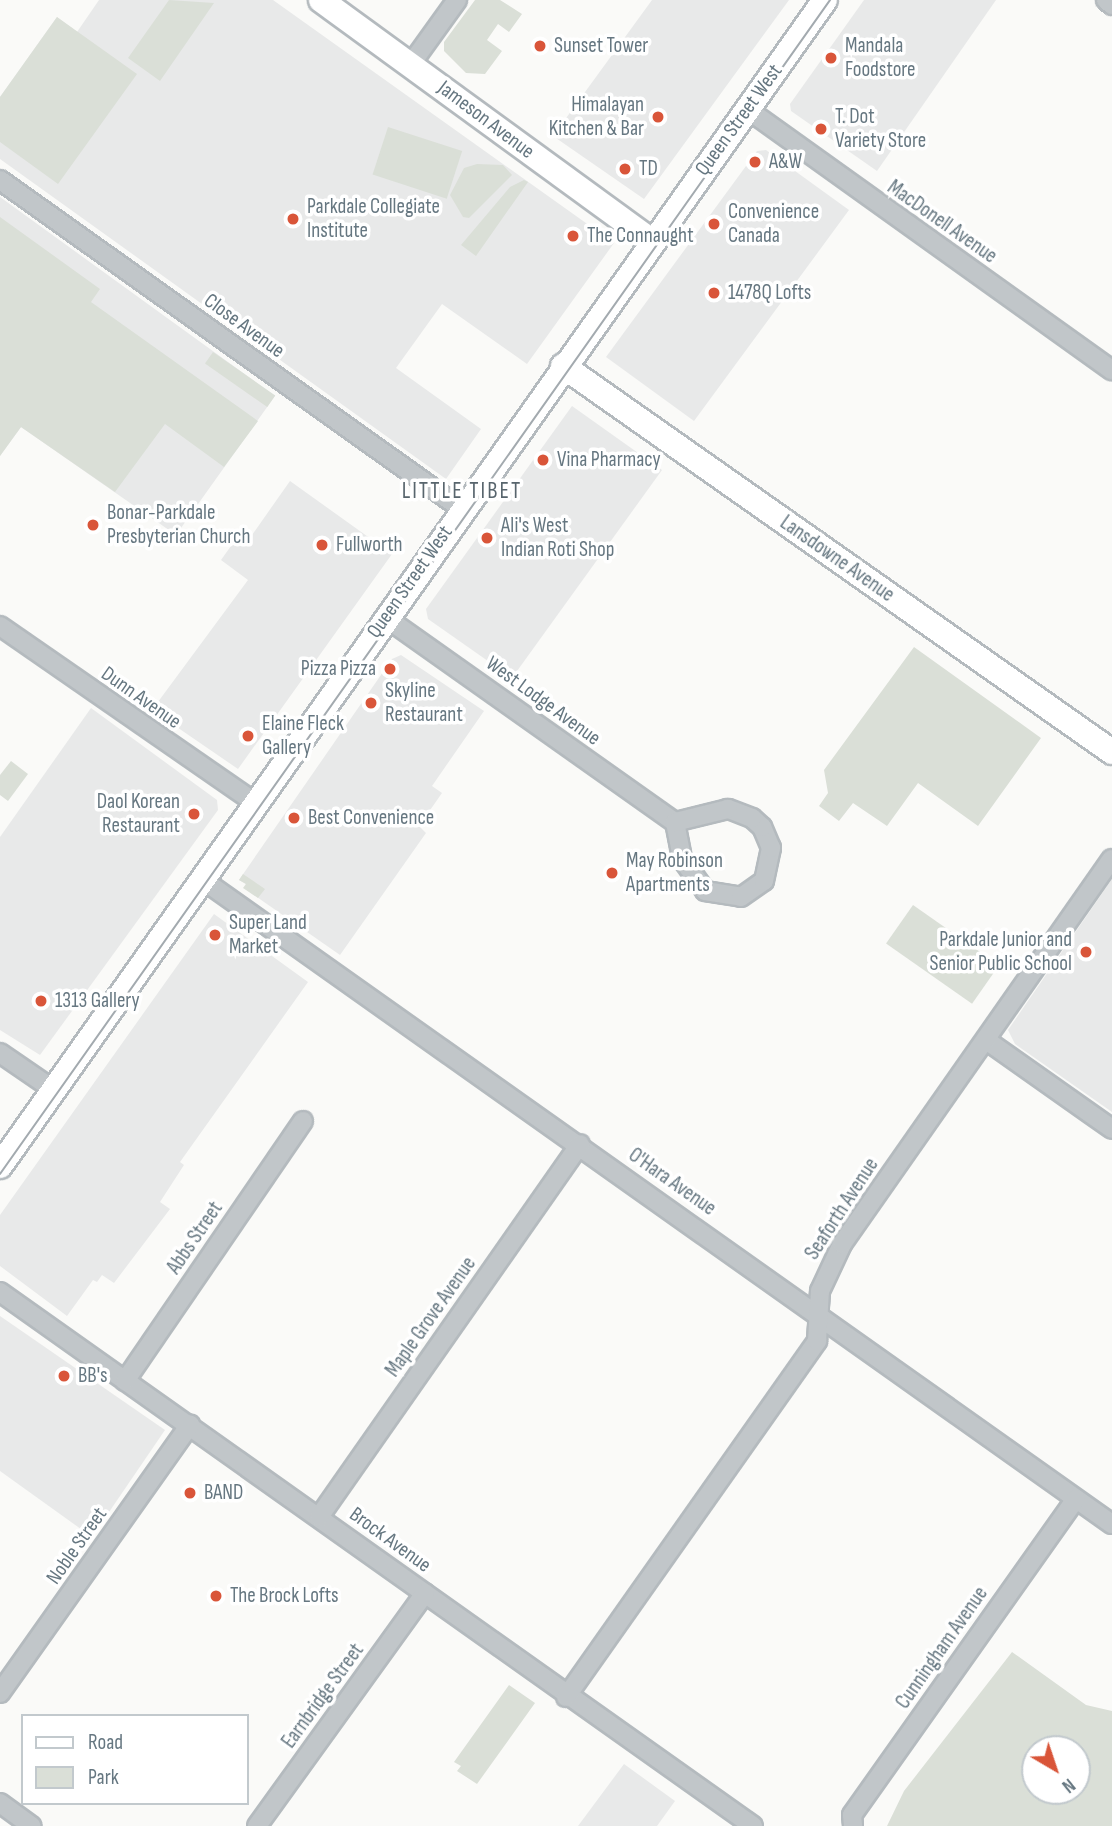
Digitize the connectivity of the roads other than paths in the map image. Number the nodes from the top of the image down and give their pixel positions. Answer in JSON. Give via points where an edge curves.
{"nodes":[{"id":1,"x":321,"y":0,"type":"edge"},
{"id":2,"x":457,"y":0,"type":"edge"},
{"id":3,"x":825,"y":0,"type":"edge"},
{"id":4,"x":1106,"y":0,"type":"edge"},
{"id":5,"x":1112,"y":5,"type":"edge"},
{"id":6,"x":411,"y":64,"type":"junction"},
{"id":7,"x":747,"y":109,"type":"junction"},
{"id":8,"x":0,"y":180,"type":"edge"},
{"id":9,"x":651,"y":241,"type":"junction"},
{"id":10,"x":563,"y":366,"type":"junction"},
{"id":11,"x":1112,"y":370,"type":"edge"},
{"id":12,"x":462,"y":509,"type":"junction"},
{"id":13,"x":385,"y":617,"type":"junction"},
{"id":14,"x":0,"y":626,"type":"edge"},
{"id":15,"x":1112,"y":752,"type":"edge"},
{"id":16,"x":257,"y":804,"type":"junction"},
{"id":17,"x":675,"y":822,"type":"junction"},
{"id":18,"x":1112,"y":859,"type":"edge"},
{"id":19,"x":203,"y":880,"type":"junction"},
{"id":20,"x":986,"y":1041,"type":"junction"},
{"id":21,"x":0,"y":1053,"type":"edge"},
{"id":22,"x":54,"y":1090,"type":"junction"},
{"id":23,"x":303,"y":1121,"type":"dead end"},
{"id":24,"x":1112,"y":1129,"type":"edge"},
{"id":25,"x":580,"y":1144,"type":"junction"},
{"id":26,"x":0,"y":1166,"type":"edge"},
{"id":27,"x":0,"y":1293,"type":"edge"},
{"id":28,"x":820,"y":1315,"type":"junction"},
{"id":29,"x":125,"y":1381,"type":"junction"},
{"id":30,"x":190,"y":1425,"type":"junction"},
{"id":31,"x":1076,"y":1499,"type":"junction"},
{"id":32,"x":319,"y":1517,"type":"junction"},
{"id":33,"x":1112,"y":1524,"type":"edge"},
{"id":34,"x":425,"y":1593,"type":"junction"},
{"id":35,"x":0,"y":1693,"type":"edge"},
{"id":36,"x":566,"y":1697,"type":"junction"},
{"id":37,"x":0,"y":1803,"type":"edge"},
{"id":38,"x":32,"y":1826,"type":"edge"},
{"id":39,"x":257,"y":1826,"type":"edge"},
{"id":40,"x":752,"y":1826,"type":"edge"},
{"id":41,"x":853,"y":1826,"type":"edge"}],
"edges":[{"from":1,"to":6,"type":"main road","name":"Jameson Avenue"},
{"from":2,"to":6,"type":"street"},
{"from":3,"to":7,"type":"main road","name":"Queen Street West"},
{"from":4,"to":5,"type":"street"},
{"from":6,"to":9,"type":"main road","name":"Jameson Avenue"},
{"from":7,"to":9,"type":"main road","name":"Queen Street West"},
{"from":7,"to":11,"type":"street","name":"MacDonell Avenue"},
{"from":8,"to":12,"type":"street","name":"Close Avenue"},
{"from":9,"to":10,"type":"main road","name":"Queen Street West"},
{"from":10,"to":12,"type":"main road","name":"Queen Street West"},
{"from":10,"to":15,"type":"main road","name":"Lansdowne Avenue"},
{"from":12,"to":13,"type":"main road","name":"Queen Street West"},
{"from":13,"to":16,"type":"main road","name":"Queen Street West"},
{"from":13,"to":17,"type":"street","name":"West Lodge Avenue"},
{"from":14,"to":16,"type":"street","name":"Dunn Avenue"},
{"from":16,"to":19,"type":"main road","name":"Queen Street West"},
{"from":17,"to":17,"type":"street","via":[[682,859],[705,891],[741,897],[764,881],[771,848],[762,827],[752,818],[728,809],[701,812]]},
{"from":18,"to":20,"type":"street","name":"Seaforth Avenue"},
{"from":19,"to":22,"type":"main road","name":"Queen Street West"},
{"from":19,"to":25,"type":"street","name":"O'Hara Avenue"},
{"from":20,"to":24,"type":"street"},
{"from":20,"to":28,"type":"street","name":"Seaforth Avenue","via":[[842,1244],[820,1291]]},
{"from":21,"to":22,"type":"street"},
{"from":22,"to":26,"type":"main road","name":"Queen Street West"},
{"from":23,"to":29,"type":"street","name":"Abbs Street"},
{"from":25,"to":28,"type":"street","name":"O'Hara Avenue"},
{"from":25,"to":32,"type":"street","name":"Maple Grove Avenue"},
{"from":27,"to":29,"type":"street","name":"Brock Avenue"},
{"from":28,"to":31,"type":"street","name":"O'Hara Avenue"},
{"from":28,"to":36,"type":"street","name":"Seaforth Avenue","via":[[817,1341]]},
{"from":29,"to":30,"type":"street","name":"Brock Avenue"},
{"from":30,"to":32,"type":"street","name":"Brock Avenue"},
{"from":30,"to":35,"type":"street","name":"Noble Street"},
{"from":31,"to":33,"type":"street","name":"O'Hara Avenue"},
{"from":31,"to":41,"type":"street","name":"Cunningham Avenue","via":[[852,1815]]},
{"from":32,"to":34,"type":"street","name":"Brock Avenue"},
{"from":34,"to":36,"type":"street","name":"Brock Avenue"},
{"from":34,"to":39,"type":"street","name":"Earnbridge Street"},
{"from":36,"to":40,"type":"street","name":"Brock Avenue"},
{"from":37,"to":38,"type":"street"}]}
